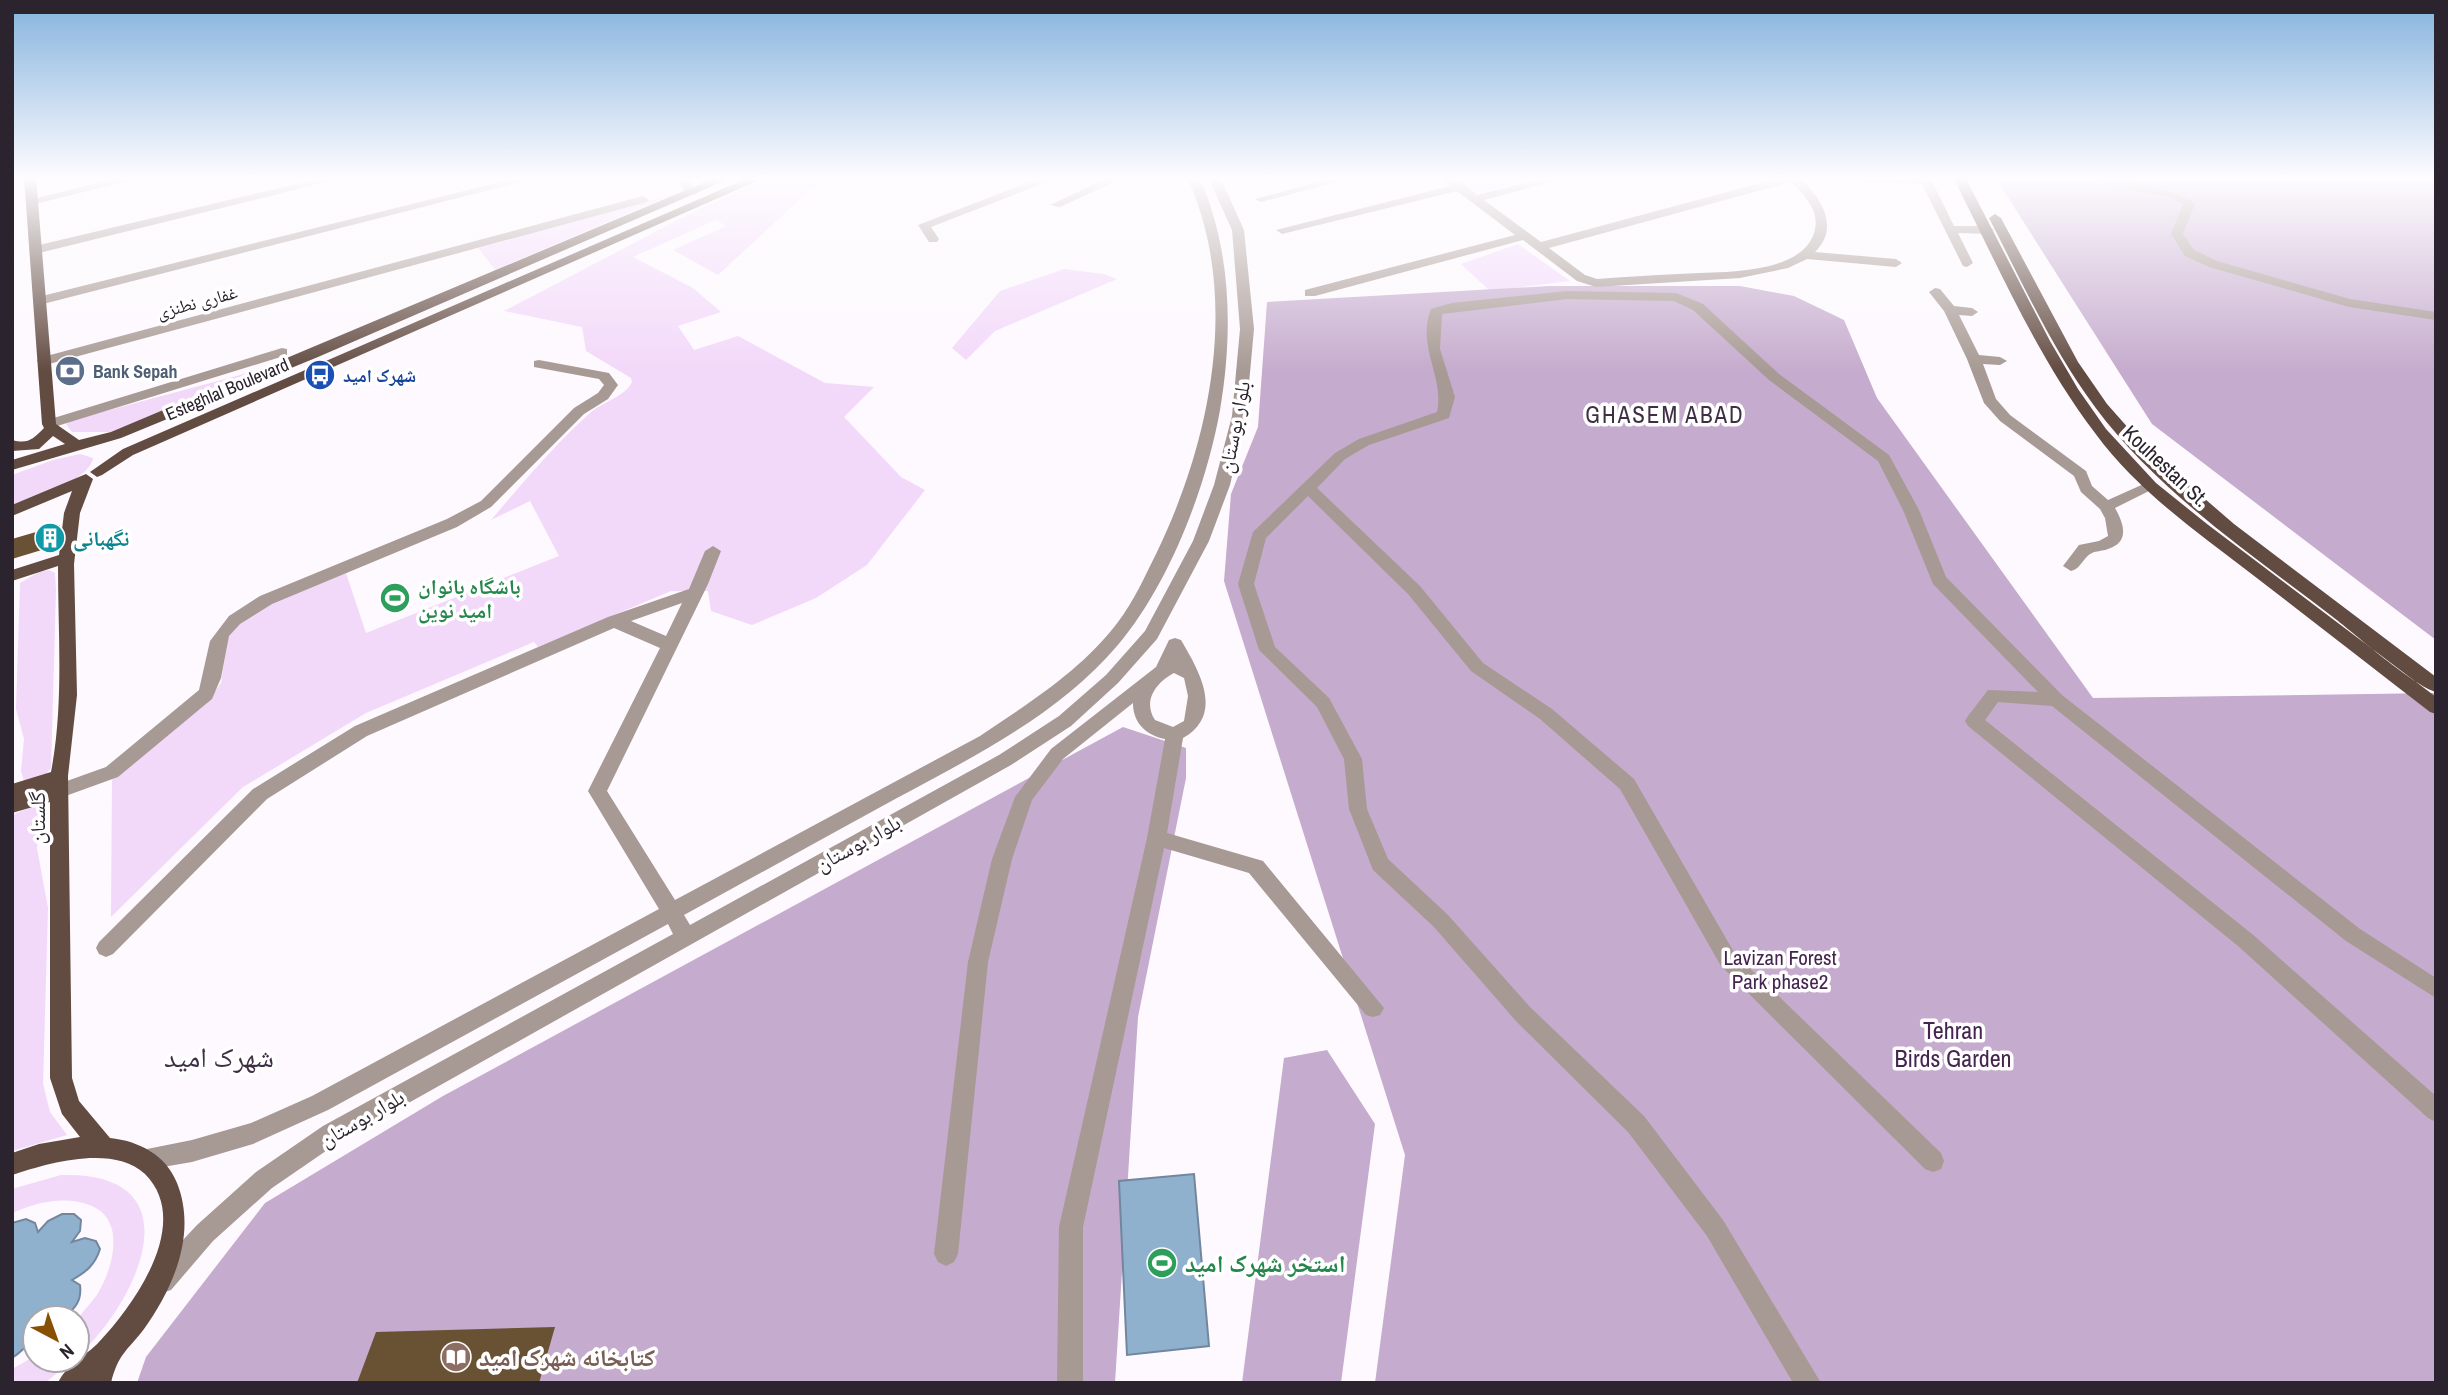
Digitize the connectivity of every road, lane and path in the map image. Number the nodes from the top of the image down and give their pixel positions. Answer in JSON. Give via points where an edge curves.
{"nodes":[{"id":1,"x":35,"y":242,"type":"edge"},
{"id":2,"x":68,"y":242,"type":"edge"},
{"id":3,"x":274,"y":242,"type":"edge"},
{"id":4,"x":486,"y":242,"type":"edge"},
{"id":5,"x":575,"y":242,"type":"edge"},
{"id":6,"x":610,"y":242,"type":"edge"},
{"id":7,"x":1216,"y":242,"type":"edge"},
{"id":8,"x":1239,"y":242,"type":"edge"},
{"id":9,"x":1501,"y":242,"type":"edge"},
{"id":10,"x":1532,"y":242,"type":"edge"},
{"id":11,"x":1556,"y":242,"type":"edge"},
{"id":12,"x":1816,"y":242,"type":"edge"},
{"id":13,"x":1957,"y":242,"type":"edge"},
{"id":14,"x":1994,"y":242,"type":"edge"},
{"id":15,"x":2008,"y":242,"type":"edge"},
{"id":16,"x":2182,"y":242,"type":"edge"},
{"id":17,"x":1538,"y":247,"type":"junction"},
{"id":18,"x":35,"y":250,"type":"junction"},
{"id":19,"x":1806,"y":255,"type":"junction"},
{"id":20,"x":1896,"y":263,"type":"dead end"},
{"id":21,"x":1967,"y":263,"type":"dead end"},
{"id":22,"x":1935,"y":292,"type":"dead end"},
{"id":23,"x":1310,"y":293,"type":"dead end"},
{"id":24,"x":39,"y":301,"type":"junction"},
{"id":25,"x":1950,"y":310,"type":"junction"},
{"id":26,"x":1972,"y":312,"type":"dead end"},
{"id":27,"x":2436,"y":316,"type":"edge"},
{"id":28,"x":282,"y":352,"type":"dead end"},
{"id":29,"x":1974,"y":359,"type":"junction"},
{"id":30,"x":44,"y":361,"type":"junction"},
{"id":31,"x":2000,"y":361,"type":"dead end"},
{"id":32,"x":539,"y":364,"type":"dead end"},
{"id":33,"x":194,"y":403,"type":"junction"},
{"id":34,"x":1214,"y":410,"type":"junction"},
{"id":35,"x":2022,"y":414,"type":"dead end"},
{"id":36,"x":1239,"y":416,"type":"junction"},
{"id":37,"x":2006,"y":418,"type":"junction"},
{"id":38,"x":193,"y":423,"type":"junction"},
{"id":39,"x":50,"y":426,"type":"junction"},
{"id":40,"x":12,"y":444,"type":"edge"},
{"id":41,"x":77,"y":445,"type":"junction"},
{"id":42,"x":12,"y":465,"type":"edge"},
{"id":43,"x":90,"y":477,"type":"junction"},
{"id":44,"x":2151,"y":486,"type":"junction"},
{"id":45,"x":1307,"y":487,"type":"junction"},
{"id":46,"x":2107,"y":506,"type":"junction"},
{"id":47,"x":12,"y":511,"type":"edge"},
{"id":48,"x":713,"y":551,"type":"dead end"},
{"id":49,"x":66,"y":558,"type":"junction"},
{"id":50,"x":2071,"y":566,"type":"dead end"},
{"id":51,"x":12,"y":576,"type":"edge"},
{"id":52,"x":695,"y":593,"type":"junction"},
{"id":53,"x":614,"y":621,"type":"junction"},
{"id":54,"x":1124,"y":625,"type":"junction"},
{"id":55,"x":1151,"y":635,"type":"junction"},
{"id":56,"x":1175,"y":643,"type":"junction"},
{"id":57,"x":670,"y":645,"type":"junction"},
{"id":58,"x":1187,"y":668,"type":"junction"},
{"id":59,"x":1158,"y":673,"type":"junction"},
{"id":60,"x":2436,"y":686,"type":"edge"},
{"id":61,"x":2056,"y":700,"type":"junction"},
{"id":62,"x":2436,"y":707,"type":"edge"},
{"id":63,"x":1141,"y":711,"type":"junction"},
{"id":64,"x":1101,"y":718,"type":"junction"},
{"id":65,"x":1175,"y":734,"type":"junction"},
{"id":66,"x":986,"y":741,"type":"junction"},
{"id":67,"x":1005,"y":760,"type":"junction"},
{"id":68,"x":59,"y":783,"type":"junction"},
{"id":69,"x":12,"y":792,"type":"edge"},
{"id":70,"x":12,"y":806,"type":"edge"},
{"id":71,"x":1157,"y":838,"type":"junction"},
{"id":72,"x":671,"y":913,"type":"junction"},
{"id":73,"x":687,"y":938,"type":"junction"},
{"id":74,"x":106,"y":948,"type":"dead end"},
{"id":75,"x":2436,"y":989,"type":"edge"},
{"id":76,"x":1373,"y":1008,"type":"dead end"},
{"id":77,"x":2436,"y":1111,"type":"edge"},
{"id":78,"x":102,"y":1146,"type":"junction"},
{"id":79,"x":145,"y":1159,"type":"junction"},
{"id":80,"x":1933,"y":1161,"type":"dead end"},
{"id":81,"x":12,"y":1164,"type":"edge"},
{"id":82,"x":946,"y":1254,"type":"dead end"},
{"id":83,"x":150,"y":1294,"type":"junction"},
{"id":84,"x":106,"y":1352,"type":"junction"},
{"id":85,"x":71,"y":1383,"type":"edge"},
{"id":86,"x":98,"y":1383,"type":"edge"},
{"id":87,"x":1070,"y":1383,"type":"edge"},
{"id":88,"x":1808,"y":1383,"type":"edge"}],
"edges":[{"from":1,"to":18,"type":"main road"},
{"from":2,"to":18,"type":"street"},
{"from":3,"to":24,"type":"street"},
{"from":4,"to":30,"type":"street","name":"غفاری نطنزی"},
{"from":5,"to":33,"type":"main road","name":"Esteghlal Boulevard"},
{"from":6,"to":38,"type":"main road","name":"Esteghlal Boulevard"},
{"from":7,"to":34,"type":"street","name":"بلوار بوستان","via":[[1223,329]]},
{"from":8,"to":36,"type":"street","name":"بلوار بوستان","via":[[1247,329]]},
{"from":9,"to":23,"type":"street"},
{"from":10,"to":17,"type":"street"},
{"from":11,"to":17,"type":"street"},
{"from":12,"to":19,"type":"street"},
{"from":13,"to":21,"type":"street"},
{"from":14,"to":44,"type":"main road","name":"Kouhestan St.","via":[[2070,389],[2101,432]]},
{"from":15,"to":60,"type":"main road","name":"Kouhestan St.","via":[[2056,337],[2129,439],[2184,493]]},
{"from":16,"to":27,"type":"street","via":[[2189,253],[2213,264],[2348,303]]},
{"from":17,"to":19,"type":"street","via":[[1587,281],[1743,274],[1780,267]]},
{"from":18,"to":24,"type":"main road"},
{"from":19,"to":20,"type":"street"},
{"from":22,"to":25,"type":"street"},
{"from":24,"to":30,"type":"main road"},
{"from":25,"to":26,"type":"street"},
{"from":25,"to":29,"type":"street"},
{"from":28,"to":39,"type":"street"},
{"from":29,"to":31,"type":"street"},
{"from":29,"to":37,"type":"street","via":[[1989,400]]},
{"from":30,"to":39,"type":"main road"},
{"from":32,"to":68,"type":"street","via":[[604,376],[611,385],[609,391],[579,411],[486,504],[244,613],[218,638],[215,678],[206,694],[112,772]]},
{"from":33,"to":38,"type":"main road","via":[[173,415],[172,421],[177,426]]},
{"from":33,"to":41,"type":"main road","name":"Esteghlal Boulevard","via":[[116,435]]},
{"from":34,"to":36,"type":"street"},
{"from":34,"to":54,"type":"street","name":"بلوار بوستان","via":[[1195,482],[1174,536]]},
{"from":35,"to":37,"type":"street"},
{"from":36,"to":55,"type":"street","name":"بلوار بوستان","via":[[1222,485],[1201,541]]},
{"from":37,"to":46,"type":"street","via":[[2081,474],[2085,488]]},
{"from":38,"to":43,"type":"main road","name":"Esteghlal Boulevard","via":[[128,452]]},
{"from":39,"to":40,"type":"main road","via":[[34,446],[17,448]]},
{"from":39,"to":41,"type":"main road"},
{"from":41,"to":42,"type":"main road","name":"Esteghlal Boulevard"},
{"from":41,"to":43,"type":"main road","via":[[104,451],[104,460]]},
{"from":43,"to":47,"type":"main road","name":"Esteghlal Boulevard"},
{"from":43,"to":49,"type":"main road","name":"گلستان","via":[[75,502]]},
{"from":44,"to":46,"type":"street"},
{"from":44,"to":62,"type":"main road","name":"Kouhestan St."},
{"from":45,"to":61,"type":"street","via":[[1340,456],[1364,443],[1444,415],[1448,397],[1433,349],[1436,312],[1567,295],[1676,297],[1698,307],[1774,377],[1884,458],[1940,580]]},
{"from":45,"to":80,"type":"street","via":[[1414,590],[1477,667],[1546,714],[1627,784],[1728,960]]},
{"from":45,"to":88,"type":"street","via":[[1259,536],[1246,584],[1267,650],[1323,703],[1353,759],[1358,809],[1380,864],[1636,1124],[1715,1228]]},
{"from":46,"to":50,"type":"street","via":[[2117,533],[2115,541],[2085,549]]},
{"from":48,"to":52,"type":"street"},
{"from":49,"to":51,"type":"main road"},
{"from":49,"to":68,"type":"main road","name":"گلستان","via":[[68,657],[65,752]]},
{"from":52,"to":53,"type":"street"},
{"from":52,"to":57,"type":"street"},
{"from":53,"to":57,"type":"street"},
{"from":53,"to":74,"type":"street","via":[[361,732],[260,794]]},
{"from":54,"to":55,"type":"street"},
{"from":54,"to":66,"type":"street","name":"بلوار بوستان","via":[[1087,666],[1042,704]]},
{"from":55,"to":56,"type":"street"},
{"from":55,"to":67,"type":"street","name":"بلوار بوستان","via":[[1112,679],[1065,721]]},
{"from":56,"to":58,"type":"street"},
{"from":56,"to":59,"type":"street"},
{"from":57,"to":72,"type":"street","via":[[597,791]]},
{"from":58,"to":59,"type":"street","via":[[1172,666]]},
{"from":58,"to":65,"type":"street","via":[[1197,689],[1197,705],[1191,725]]},
{"from":59,"to":63,"type":"street","via":[[1142,693]]},
{"from":59,"to":64,"type":"street"},
{"from":61,"to":75,"type":"street","via":[[2353,935]]},
{"from":61,"to":77,"type":"street","via":[[1994,695],[1975,721],[2245,940]]},
{"from":63,"to":64,"type":"street"},
{"from":63,"to":65,"type":"street","via":[[1155,729]]},
{"from":64,"to":82,"type":"street","via":[[1057,754],[1024,797],[1002,859],[978,962]]},
{"from":65,"to":71,"type":"street"},
{"from":66,"to":67,"type":"street"},
{"from":66,"to":72,"type":"street","name":"بلوار بوستان"},
{"from":67,"to":73,"type":"street","name":"بلوار بوستان"},
{"from":68,"to":69,"type":"main road"},
{"from":68,"to":70,"type":"main road"},
{"from":68,"to":78,"type":"main road","name":"گلستان","via":[[61,1078],[70,1107]]},
{"from":71,"to":76,"type":"street","via":[[1256,867]]},
{"from":71,"to":87,"type":"street","via":[[1071,1227]]},
{"from":72,"to":73,"type":"street"},
{"from":72,"to":79,"type":"street","name":"بلوار بوستان","via":[[320,1103],[253,1133]]},
{"from":73,"to":83,"type":"street","name":"بلوار بوستان","via":[[331,1134],[264,1180],[205,1233]]},
{"from":78,"to":79,"type":"main road"},
{"from":78,"to":81,"type":"main road","via":[[65,1148]]},
{"from":79,"to":83,"type":"main road","via":[[160,1172],[170,1190],[174,1212],[173,1238]]},
{"from":83,"to":84,"type":"main road"},
{"from":84,"to":85,"type":"main road"},
{"from":84,"to":86,"type":"main road"}]}
